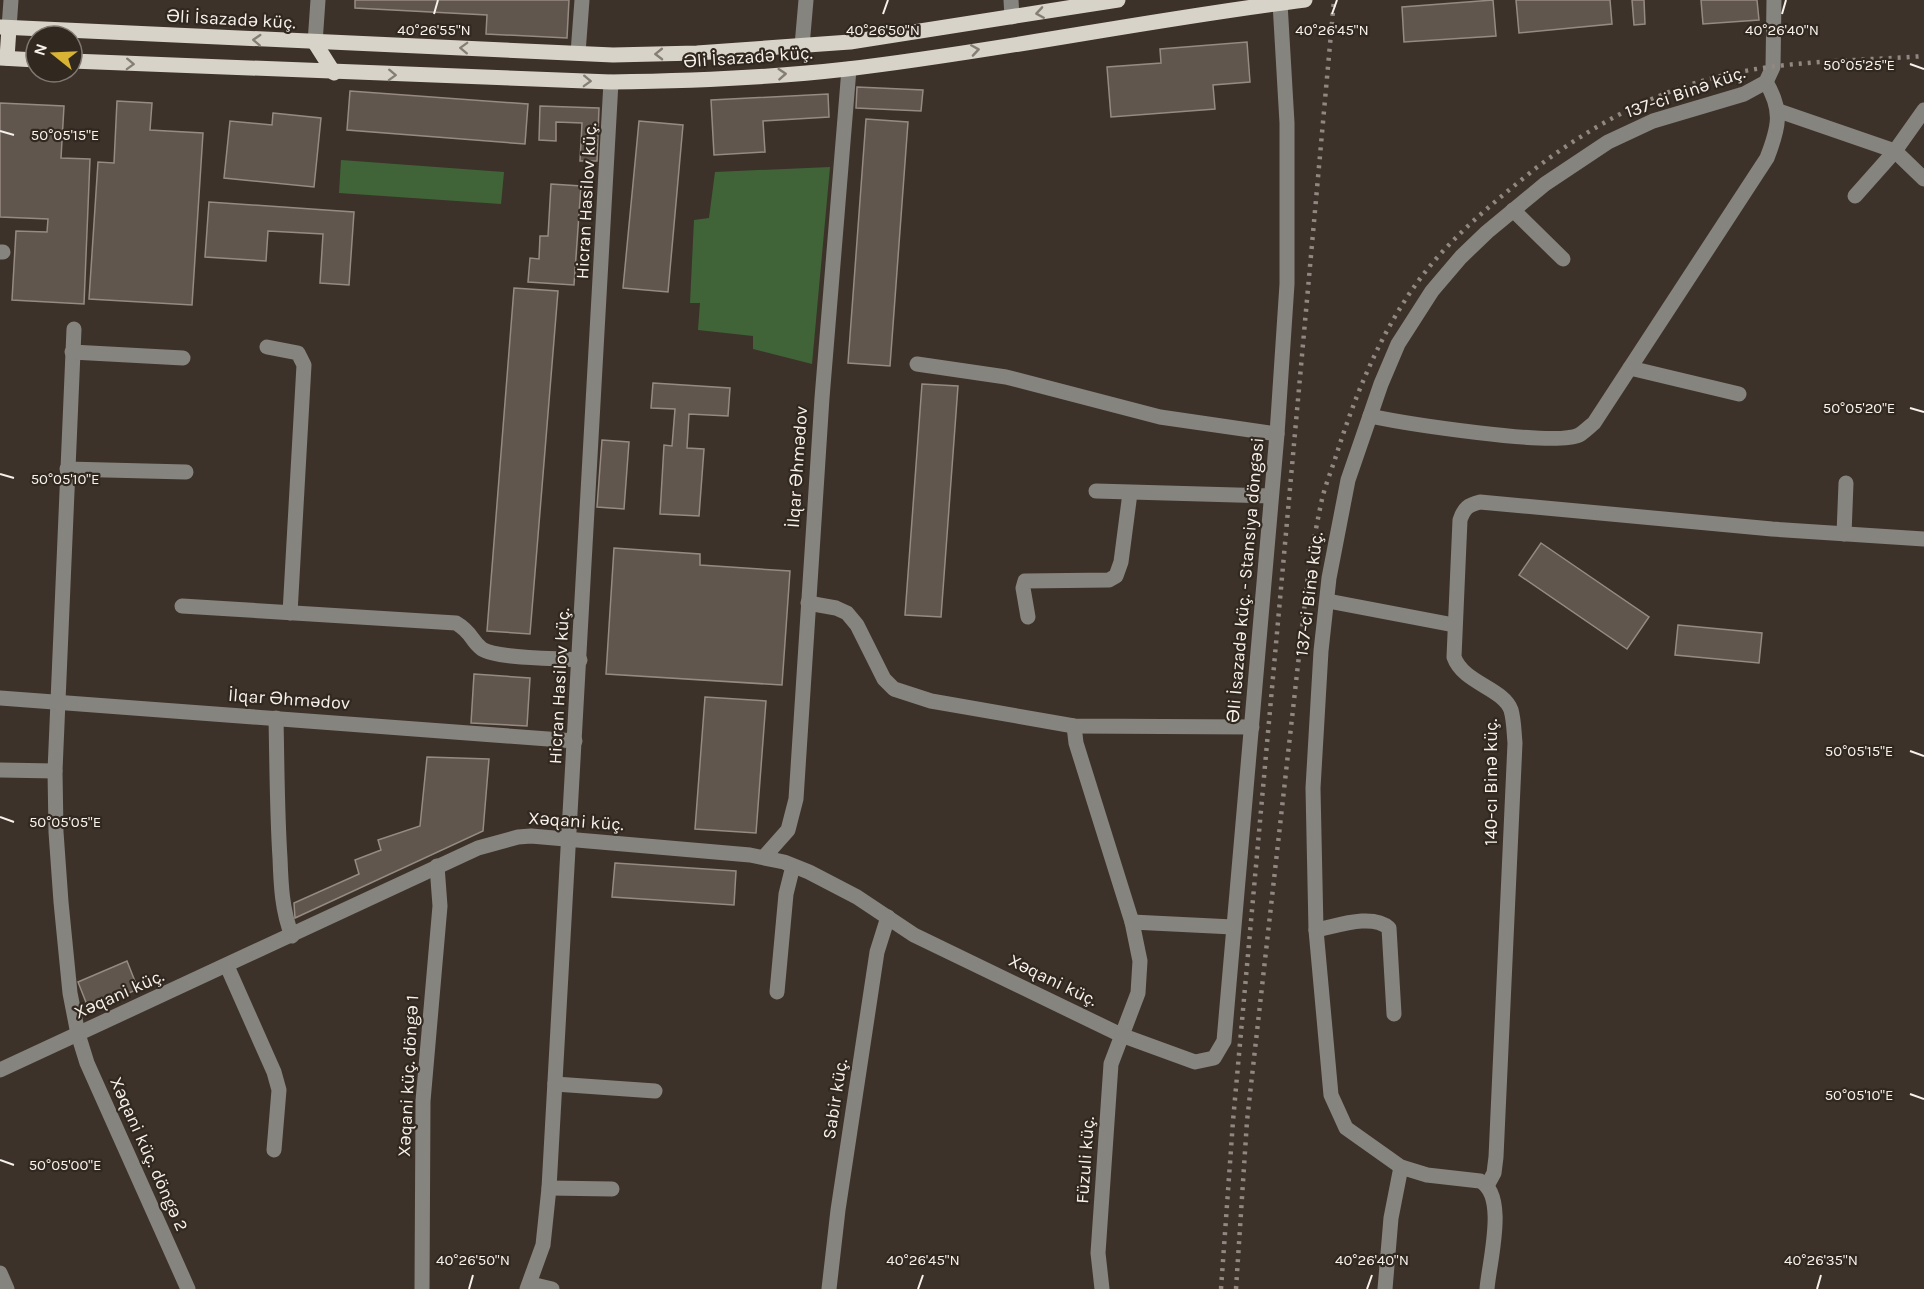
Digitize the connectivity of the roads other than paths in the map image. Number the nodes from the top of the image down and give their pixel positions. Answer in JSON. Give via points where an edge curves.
{"nodes":[{"id":1,"x":11,"y":0,"type":"edge"},
{"id":2,"x":318,"y":0,"type":"edge"},
{"id":3,"x":582,"y":0,"type":"edge"},
{"id":4,"x":806,"y":0,"type":"edge"},
{"id":5,"x":1011,"y":0,"type":"edge"},
{"id":6,"x":1118,"y":0,"type":"edge"},
{"id":7,"x":1305,"y":0,"type":"edge"},
{"id":8,"x":1774,"y":0,"type":"edge"},
{"id":9,"x":1280,"y":3,"type":"junction"},
{"id":10,"x":1012,"y":17,"type":"junction"},
{"id":11,"x":4,"y":27,"type":"edge"},
{"id":12,"x":315,"y":43,"type":"junction"},
{"id":13,"x":802,"y":46,"type":"junction"},
{"id":14,"x":578,"y":53,"type":"junction"},
{"id":15,"x":613,"y":55,"type":"junction"},
{"id":16,"x":3,"y":58,"type":"edge"},
{"id":17,"x":24,"y":59,"type":"edge"},
{"id":18,"x":84,"y":62,"type":"edge"},
{"id":19,"x":849,"y":69,"type":"junction"},
{"id":20,"x":313,"y":72,"type":"junction"},
{"id":21,"x":333,"y":73,"type":"junction"},
{"id":22,"x":611,"y":82,"type":"junction"},
{"id":23,"x":1766,"y":82,"type":"junction"},
{"id":24,"x":1924,"y":110,"type":"edge"},
{"id":25,"x":1779,"y":111,"type":"junction"},
{"id":26,"x":1895,"y":151,"type":"junction"},
{"id":27,"x":1924,"y":179,"type":"edge"},
{"id":28,"x":1855,"y":196,"type":"dead end"},
{"id":29,"x":1513,"y":210,"type":"junction"},
{"id":30,"x":1563,"y":259,"type":"dead end"},
{"id":31,"x":74,"y":329,"type":"dead end"},
{"id":32,"x":267,"y":348,"type":"dead end"},
{"id":33,"x":72,"y":352,"type":"junction"},
{"id":34,"x":183,"y":358,"type":"dead end"},
{"id":35,"x":916,"y":364,"type":"dead end"},
{"id":36,"x":1630,"y":368,"type":"junction"},
{"id":37,"x":1739,"y":394,"type":"dead end"},
{"id":38,"x":1370,"y":416,"type":"junction"},
{"id":39,"x":1277,"y":434,"type":"junction"},
{"id":40,"x":67,"y":469,"type":"junction"},
{"id":41,"x":186,"y":472,"type":"dead end"},
{"id":42,"x":1846,"y":483,"type":"dead end"},
{"id":43,"x":1096,"y":491,"type":"dead end"},
{"id":44,"x":1130,"y":493,"type":"junction"},
{"id":45,"x":1271,"y":496,"type":"junction"},
{"id":46,"x":1844,"y":534,"type":"junction"},
{"id":47,"x":1924,"y":539,"type":"edge"},
{"id":48,"x":1328,"y":601,"type":"junction"},
{"id":49,"x":808,"y":603,"type":"junction"},
{"id":50,"x":182,"y":606,"type":"dead end"},
{"id":51,"x":290,"y":614,"type":"junction"},
{"id":52,"x":1028,"y":617,"type":"dead end"},
{"id":53,"x":1454,"y":625,"type":"junction"},
{"id":54,"x":580,"y":660,"type":"junction"},
{"id":55,"x":0,"y":698,"type":"edge"},
{"id":56,"x":57,"y":701,"type":"junction"},
{"id":57,"x":276,"y":718,"type":"junction"},
{"id":58,"x":1074,"y":726,"type":"junction"},
{"id":59,"x":1252,"y":727,"type":"junction"},
{"id":60,"x":575,"y":741,"type":"junction"},
{"id":61,"x":0,"y":770,"type":"edge"},
{"id":62,"x":55,"y":771,"type":"junction"},
{"id":63,"x":569,"y":838,"type":"junction"},
{"id":64,"x":764,"y":857,"type":"junction"},
{"id":65,"x":437,"y":866,"type":"junction"},
{"id":66,"x":793,"y":866,"type":"junction"},
{"id":67,"x":888,"y":917,"type":"junction"},
{"id":68,"x":1132,"y":922,"type":"junction"},
{"id":69,"x":1233,"y":927,"type":"junction"},
{"id":70,"x":1316,"y":930,"type":"junction"},
{"id":71,"x":292,"y":936,"type":"junction"},
{"id":72,"x":227,"y":966,"type":"junction"},
{"id":73,"x":777,"y":992,"type":"dead end"},
{"id":74,"x":1394,"y":1014,"type":"dead end"},
{"id":75,"x":78,"y":1034,"type":"junction"},
{"id":76,"x":1122,"y":1035,"type":"junction"},
{"id":77,"x":0,"y":1070,"type":"edge"},
{"id":78,"x":555,"y":1084,"type":"junction"},
{"id":79,"x":655,"y":1091,"type":"dead end"},
{"id":80,"x":274,"y":1150,"type":"dead end"},
{"id":81,"x":1401,"y":1167,"type":"junction"},
{"id":82,"x":1488,"y":1184,"type":"junction"},
{"id":83,"x":549,"y":1188,"type":"junction"},
{"id":84,"x":612,"y":1189,"type":"dead end"},
{"id":85,"x":0,"y":1273,"type":"edge"},
{"id":86,"x":529,"y":1286,"type":"edge"},
{"id":87,"x":7,"y":1289,"type":"edge"},
{"id":88,"x":188,"y":1289,"type":"edge"},
{"id":89,"x":422,"y":1289,"type":"edge"},
{"id":90,"x":552,"y":1289,"type":"edge"},
{"id":91,"x":830,"y":1289,"type":"edge"},
{"id":92,"x":1102,"y":1289,"type":"edge"},
{"id":93,"x":1385,"y":1289,"type":"edge"},
{"id":94,"x":1487,"y":1289,"type":"edge"}],
"edges":[{"from":1,"to":11,"type":"street"},
{"from":2,"to":12,"type":"street"},
{"from":3,"to":14,"type":"street"},
{"from":4,"to":13,"type":"street"},
{"from":5,"to":10,"type":"street"},
{"from":6,"to":10,"type":"main road","name":"Əli İsazadə küç.","one_way":true},
{"from":7,"to":9,"type":"main road","name":"Əli İsazadə küç."},
{"from":8,"to":23,"type":"street","via":[[1773,67]]},
{"from":19,"to":9,"type":"main road","name":"Əli İsazadə küç.","one_way":true},
{"from":9,"to":39,"type":"street","name":"Əli İsazadə küç. - Stansiya döngəsi","via":[[1288,225]]},
{"from":10,"to":13,"type":"main road","name":"Əli İsazadə küç."},
{"from":12,"to":11,"type":"main road","name":"Əli İsazadə küç.","one_way":true},
{"from":11,"to":16,"type":"main road"},
{"from":14,"to":12,"type":"main road","name":"Əli İsazadə küç.","one_way":true},
{"from":12,"to":20,"type":"main road"},
{"from":12,"to":21,"type":"main road"},
{"from":13,"to":15,"type":"main road","name":"Əli İsazadə küç.","one_way":true},
{"from":14,"to":15,"type":"main road","name":"Əli İsazadə küç."},
{"from":15,"to":22,"type":"main road"},
{"from":16,"to":17,"type":"main road"},
{"from":18,"to":20,"type":"main road","one_way":true},
{"from":22,"to":19,"type":"main road","name":"Əli İsazadə küç.","one_way":true},
{"from":19,"to":49,"type":"street","name":"İlqar Əhmədov"},
{"from":20,"to":21,"type":"main road","name":"Əli İsazadə küç."},
{"from":21,"to":22,"type":"main road","name":"Əli İsazadə küç.","one_way":true},
{"from":22,"to":54,"type":"street","name":"Hicran Hasilov küç."},
{"from":23,"to":25,"type":"street"},
{"from":23,"to":29,"type":"street","name":"137-ci Binə küç.","via":[[1744,93],[1653,121],[1608,142]]},
{"from":24,"to":26,"type":"street"},
{"from":25,"to":26,"type":"street"},
{"from":25,"to":36,"type":"street","via":[[1774,140],[1759,172]]},
{"from":26,"to":27,"type":"street"},
{"from":26,"to":28,"type":"street"},
{"from":29,"to":30,"type":"street"},
{"from":29,"to":38,"type":"street","name":"137-ci Binə küç.","via":[[1461,257],[1432,291],[1398,344]]},
{"from":31,"to":33,"type":"street","name":"Xəqani küç. döngə 2"},
{"from":32,"to":51,"type":"street","via":[[298,353],[304,365]]},
{"from":33,"to":34,"type":"street"},
{"from":33,"to":40,"type":"street","name":"Xəqani küç. döngə 2"},
{"from":35,"to":39,"type":"street","via":[[1006,377],[1160,417]]},
{"from":36,"to":37,"type":"street"},
{"from":36,"to":38,"type":"street","via":[[1594,423],[1578,435],[1547,439]]},
{"from":38,"to":48,"type":"street","name":"137-ci Binə küç.","via":[[1345,491]]},
{"from":39,"to":45,"type":"street","name":"Əli İsazadə küç. - Stansiya döngəsi"},
{"from":40,"to":41,"type":"street"},
{"from":40,"to":56,"type":"street","name":"Xəqani küç. döngə 2"},
{"from":42,"to":46,"type":"street"},
{"from":43,"to":44,"type":"street"},
{"from":44,"to":45,"type":"street"},
{"from":44,"to":52,"type":"street","via":[[1116,576],[1109,580],[1024,581]]},
{"from":45,"to":59,"type":"street","name":"Əli İsazadə küç. - Stansiya döngəsi"},
{"from":46,"to":47,"type":"street","name":"140-cı Binə küç."},
{"from":46,"to":53,"type":"street","name":"140-cı Binə küç.","via":[[1480,502],[1469,505],[1460,520]]},
{"from":48,"to":53,"type":"street"},
{"from":48,"to":70,"type":"street","name":"137-ci Binə küç.","via":[[1313,788]]},
{"from":49,"to":58,"type":"street","via":[[847,613],[884,679],[894,689],[931,701]]},
{"from":49,"to":64,"type":"street","name":"İlqar Əhmədov","via":[[794,815],[780,842]]},
{"from":50,"to":51,"type":"street"},
{"from":51,"to":54,"type":"street","via":[[456,623],[470,631],[483,650]]},
{"from":53,"to":82,"type":"street","name":"140-cı Binə küç.","via":[[1457,666],[1505,701],[1511,709],[1515,743],[1497,1157]]},
{"from":54,"to":60,"type":"street","name":"Hicran Hasilov küç."},
{"from":55,"to":56,"type":"street","name":"İlqar Əhmədov"},
{"from":56,"to":57,"type":"street","name":"İlqar Əhmədov"},
{"from":56,"to":62,"type":"street","name":"Xəqani küç. döngə 2"},
{"from":57,"to":60,"type":"street","name":"İlqar Əhmədov"},
{"from":57,"to":71,"type":"street","via":[[282,902]]},
{"from":58,"to":59,"type":"street"},
{"from":58,"to":68,"type":"street","name":"Füzuli küç."},
{"from":59,"to":69,"type":"street","name":"Əli İsazadə küç. - Stansiya döngəsi"},
{"from":60,"to":63,"type":"street","name":"Hicran Hasilov küç."},
{"from":61,"to":62,"type":"street"},
{"from":62,"to":75,"type":"street","name":"Xəqani küç. döngə 2","via":[[60,890]]},
{"from":63,"to":64,"type":"street","name":"Xəqani küç."},
{"from":63,"to":65,"type":"street","name":"Xəqani küç.","via":[[518,837],[478,848]]},
{"from":63,"to":78,"type":"street","name":"Hicran Hasilov küç."},
{"from":64,"to":66,"type":"street","name":"Xəqani küç."},
{"from":65,"to":71,"type":"street","name":"Xəqani küç."},
{"from":65,"to":89,"type":"street","name":"Xəqani küç. döngə 1","via":[[440,906],[423,1101]]},
{"from":66,"to":67,"type":"street","name":"Xəqani küç."},
{"from":66,"to":73,"type":"street","via":[[786,894]]},
{"from":67,"to":76,"type":"street","name":"Xəqani küç.","via":[[914,935]]},
{"from":67,"to":91,"type":"street","name":"Sabir küç.","via":[[877,952]]},
{"from":68,"to":69,"type":"street"},
{"from":68,"to":76,"type":"street","name":"Füzuli küç.","via":[[1141,976],[1133,1012]]},
{"from":69,"to":76,"type":"street","name":"Əli İsazadə küç. - Stansiya döngəsi","via":[[1224,1041],[1214,1058],[1195,1062]]},
{"from":70,"to":74,"type":"street","via":[[1369,921],[1382,922],[1389,928]]},
{"from":70,"to":81,"type":"street","name":"137-ci Binə küç.","via":[[1327,1075],[1337,1112],[1355,1137]]},
{"from":71,"to":72,"type":"street","name":"Xəqani küç."},
{"from":72,"to":75,"type":"street","name":"Xəqani küç."},
{"from":72,"to":80,"type":"street","via":[[279,1090]]},
{"from":75,"to":77,"type":"street","name":"Xəqani küç."},
{"from":75,"to":88,"type":"street","name":"Xəqani küç. döngə 2","via":[[87,1063]]},
{"from":76,"to":92,"type":"street","name":"Füzuli küç.","via":[[1111,1064],[1109,1084],[1098,1253]]},
{"from":78,"to":79,"type":"street"},
{"from":78,"to":83,"type":"street","name":"Hicran Hasilov küç."},
{"from":81,"to":82,"type":"street","name":"137-ci Binə küç.","via":[[1426,1175]]},
{"from":81,"to":93,"type":"street","via":[[1391,1218]]},
{"from":82,"to":94,"type":"street","via":[[1495,1198],[1495,1224]]},
{"from":83,"to":84,"type":"street"},
{"from":83,"to":86,"type":"street","name":"Hicran Hasilov küç.","via":[[543,1245]]},
{"from":85,"to":87,"type":"street"},
{"from":86,"to":90,"type":"street"}]}
